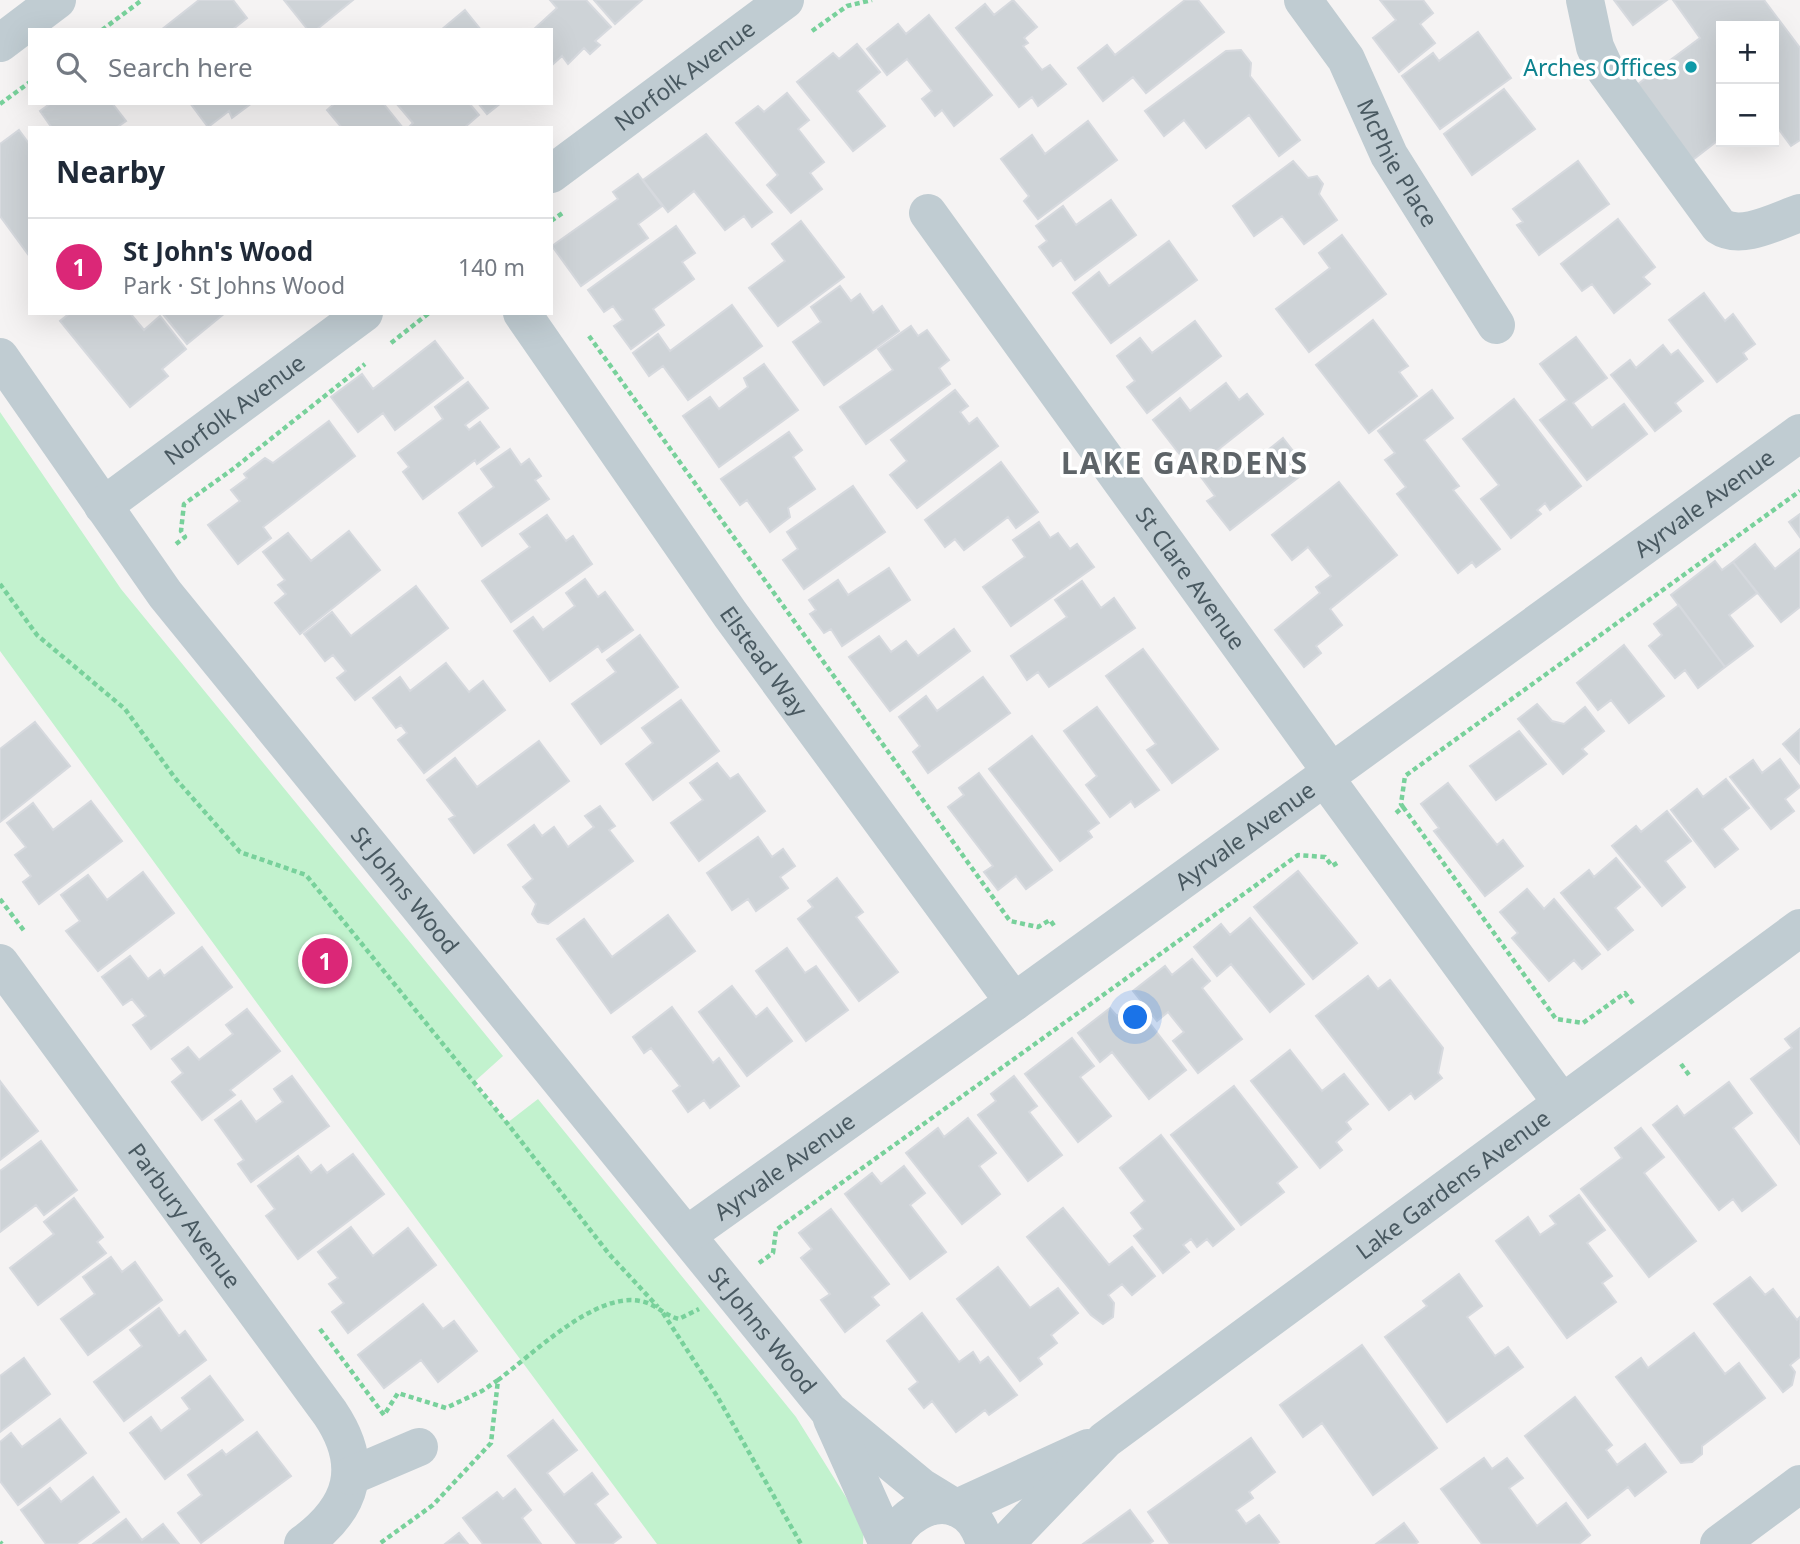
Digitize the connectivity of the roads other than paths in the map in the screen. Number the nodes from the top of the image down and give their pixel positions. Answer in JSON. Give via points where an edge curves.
{"nodes":[{"id":1,"x":57,"y":0,"type":"edge"},
{"id":2,"x":785,"y":0,"type":"edge"},
{"id":3,"x":1303,"y":0,"type":"edge"},
{"id":4,"x":1585,"y":0,"type":"edge"},
{"id":5,"x":0,"y":43,"type":"edge"},
{"id":6,"x":553,"y":173,"type":"edge"},
{"id":7,"x":928,"y":213,"type":"dead end"},
{"id":8,"x":1800,"y":213,"type":"edge"},
{"id":9,"x":361,"y":315,"type":"edge"},
{"id":10,"x":523,"y":315,"type":"edge"},
{"id":11,"x":1496,"y":325,"type":"dead end"},
{"id":12,"x":0,"y":357,"type":"edge"},
{"id":13,"x":1800,"y":433,"type":"edge"},
{"id":14,"x":103,"y":506,"type":"junction"},
{"id":15,"x":1329,"y":775,"type":"junction"},
{"id":16,"x":1800,"y":928,"type":"edge"},
{"id":17,"x":0,"y":963,"type":"edge"},
{"id":18,"x":1014,"y":1002,"type":"junction"},
{"id":19,"x":1562,"y":1103,"type":"junction"},
{"id":20,"x":687,"y":1235,"type":"junction"},
{"id":21,"x":829,"y":1410,"type":"junction"},
{"id":22,"x":1105,"y":1440,"type":"junction"},
{"id":23,"x":419,"y":1447,"type":"dead end"},
{"id":24,"x":351,"y":1476,"type":"junction"},
{"id":25,"x":1800,"y":1484,"type":"edge"},
{"id":26,"x":955,"y":1507,"type":"junction"},
{"id":27,"x":303,"y":1544,"type":"edge"},
{"id":28,"x":890,"y":1544,"type":"edge"},
{"id":29,"x":985,"y":1544,"type":"edge"},
{"id":30,"x":1005,"y":1544,"type":"edge"},
{"id":31,"x":1719,"y":1544,"type":"edge"}],
"edges":[{"from":1,"to":5,"type":"street"},
{"from":2,"to":6,"type":"street","name":"Norfolk Avenue"},
{"from":3,"to":11,"type":"street","name":"McPhie Place","via":[[1346,59],[1389,155]]},
{"from":4,"to":8,"type":"street","via":[[1595,47],[1606,71],[1718,226],[1740,232]]},
{"from":7,"to":15,"type":"street","name":"St Clare Avenue"},
{"from":9,"to":14,"type":"street","name":"Norfolk Avenue"},
{"from":10,"to":18,"type":"street","name":"Elstead Way","via":[[730,614]]},
{"from":12,"to":14,"type":"street","name":"St Johns Wood"},
{"from":13,"to":15,"type":"street","name":"Ayrvale Avenue"},
{"from":14,"to":20,"type":"street","name":"St Johns Wood","via":[[146,567]]},
{"from":15,"to":18,"type":"street","name":"Ayrvale Avenue"},
{"from":15,"to":19,"type":"street","name":"St Clare Avenue","via":[[1369,838]]},
{"from":16,"to":19,"type":"street","name":"Lake Gardens Avenue"},
{"from":17,"to":24,"type":"street","name":"Parbury Avenue","via":[[330,1413],[347,1444]]},
{"from":18,"to":20,"type":"street","name":"Ayrvale Avenue"},
{"from":19,"to":22,"type":"street","name":"Lake Gardens Avenue"},
{"from":20,"to":21,"type":"street","name":"St Johns Wood"},
{"from":21,"to":26,"type":"street","name":"St Johns Wood","via":[[921,1487]]},
{"from":21,"to":28,"type":"street","name":"St Johns Wood"},
{"from":22,"to":26,"type":"street","name":"Lake Gardens Avenue"},
{"from":22,"to":30,"type":"street","name":"Lake Gardens Avenue"},
{"from":23,"to":24,"type":"street"},
{"from":24,"to":27,"type":"street","via":[[337,1512]]},
{"from":25,"to":31,"type":"street"},
{"from":26,"to":28,"type":"street","name":"Lake Gardens Avenue","via":[[927,1508],[910,1517]]},
{"from":26,"to":29,"type":"street","name":"St Johns Wood","via":[[976,1524]]}]}
